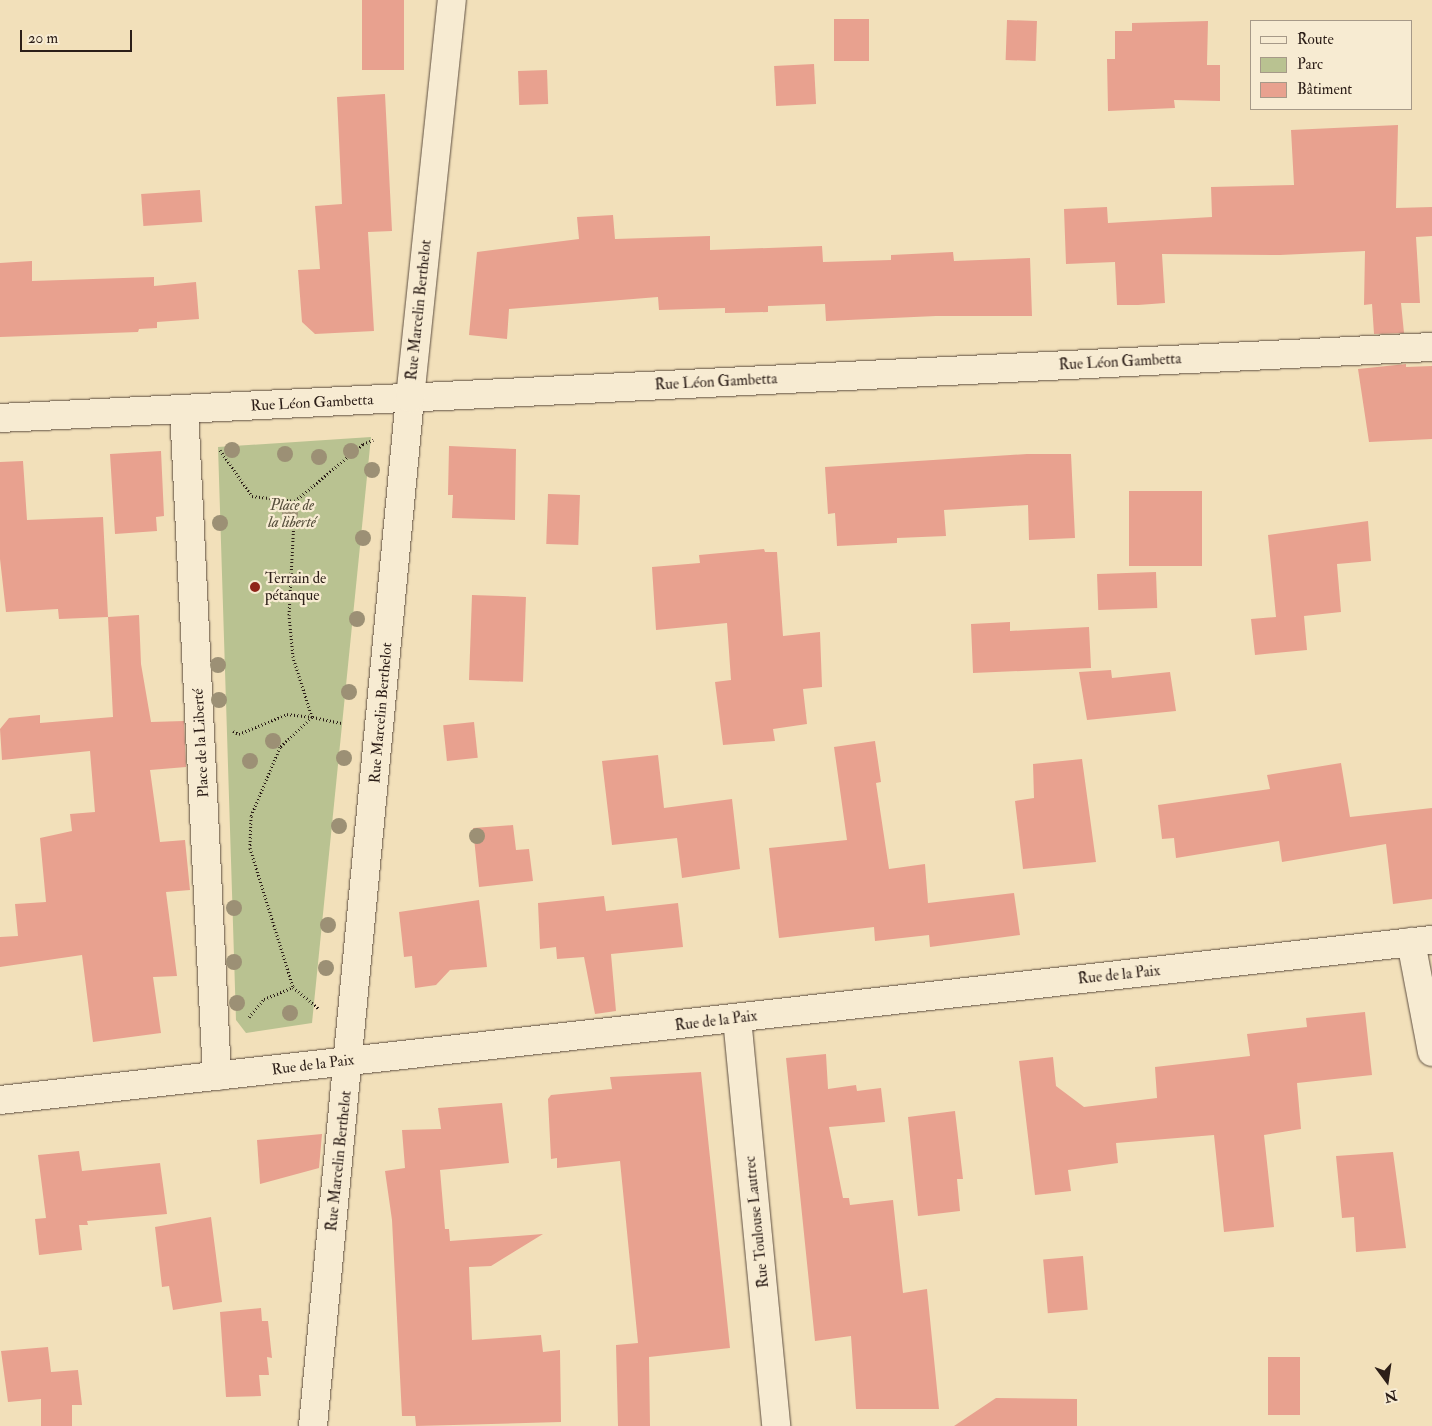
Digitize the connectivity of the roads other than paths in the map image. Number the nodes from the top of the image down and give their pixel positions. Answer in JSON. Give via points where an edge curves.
{"nodes":[{"id":1,"x":452,"y":0,"type":"edge"},
{"id":2,"x":1432,"y":347,"type":"edge"},
{"id":3,"x":410,"y":398,"type":"junction"},
{"id":4,"x":184,"y":409,"type":"junction"},
{"id":5,"x":0,"y":418,"type":"edge"},
{"id":6,"x":1422,"y":941,"type":"edge"},
{"id":7,"x":737,"y":1018,"type":"junction"},
{"id":8,"x":1432,"y":1052,"type":"edge"},
{"id":9,"x":349,"y":1060,"type":"junction"},
{"id":10,"x":217,"y":1076,"type":"junction"},
{"id":11,"x":0,"y":1100,"type":"edge"},
{"id":12,"x":314,"y":1426,"type":"edge"},
{"id":13,"x":776,"y":1426,"type":"edge"}],
"edges":[{"from":1,"to":3,"type":"street","name":"Rue Marcelin Berthelot"},
{"from":2,"to":3,"type":"street","name":"Rue Léon Gambetta"},
{"from":3,"to":4,"type":"street","name":"Rue Léon Gambetta"},
{"from":3,"to":9,"type":"street","name":"Rue Marcelin Berthelot"},
{"from":4,"to":5,"type":"street","name":"Rue Léon Gambetta"},
{"from":4,"to":10,"type":"street","name":"Place de la Liberté"},
{"from":6,"to":7,"type":"street","name":"Rue de la Paix"},
{"from":6,"to":8,"type":"street"},
{"from":7,"to":9,"type":"street","name":"Rue de la Paix"},
{"from":7,"to":13,"type":"street","name":"Rue Toulouse Lautrec"},
{"from":9,"to":10,"type":"street","name":"Rue de la Paix"},
{"from":9,"to":12,"type":"street","name":"Rue Marcelin Berthelot"},
{"from":10,"to":11,"type":"street","name":"Rue de la Paix"}]}
